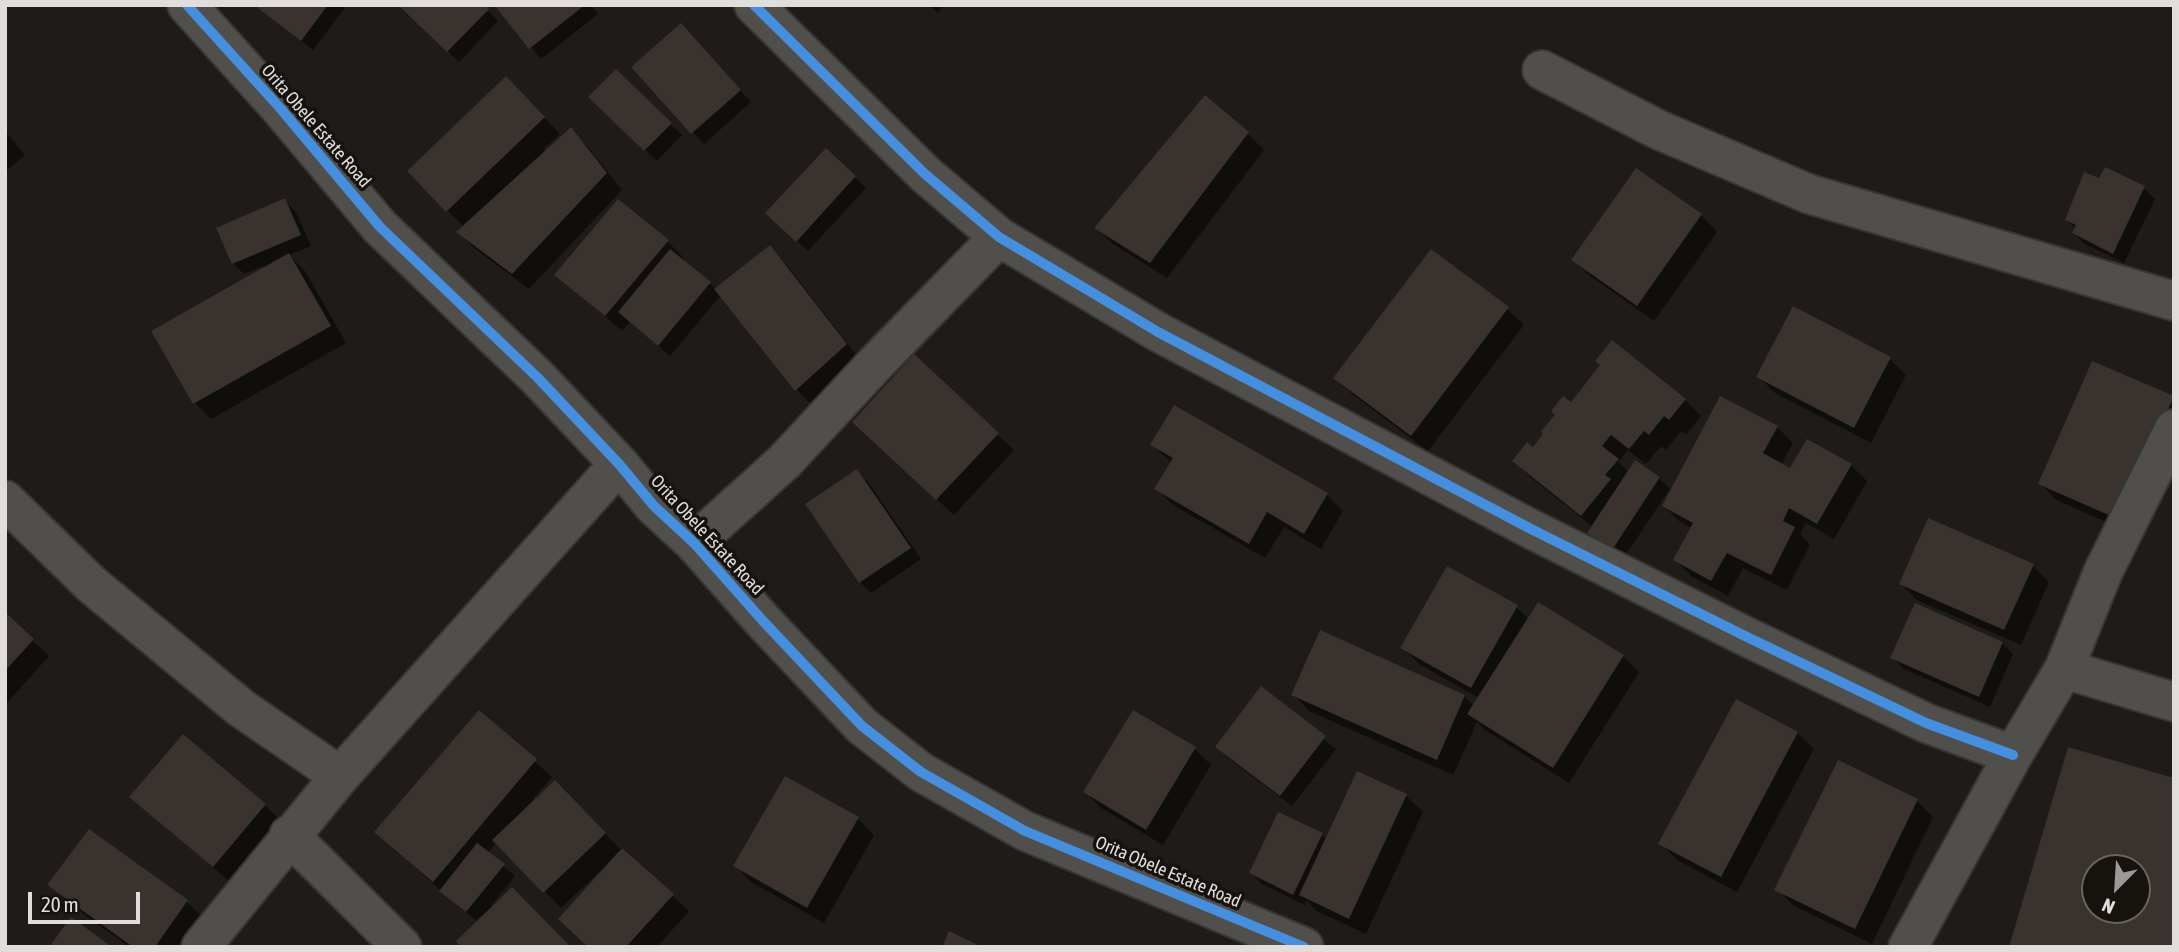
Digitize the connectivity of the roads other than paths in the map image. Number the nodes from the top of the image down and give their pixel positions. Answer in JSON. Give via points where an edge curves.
{"nodes":[{"id":1,"x":187,"y":5,"type":"edge"},
{"id":2,"x":754,"y":5,"type":"edge"},
{"id":3,"x":1542,"y":70,"type":"dead end"},
{"id":4,"x":999,"y":237,"type":"junction"},
{"id":5,"x":2174,"y":301,"type":"edge"},
{"id":6,"x":2174,"y":429,"type":"edge"},
{"id":7,"x":619,"y":464,"type":"junction"},
{"id":8,"x":5,"y":500,"type":"edge"},
{"id":9,"x":694,"y":543,"type":"junction"},
{"id":10,"x":2064,"y":669,"type":"junction"},
{"id":11,"x":2174,"y":702,"type":"edge"},
{"id":12,"x":2013,"y":755,"type":"junction"},
{"id":13,"x":340,"y":776,"type":"junction"},
{"id":14,"x":289,"y":835,"type":"junction"},
{"id":15,"x":201,"y":947,"type":"edge"},
{"id":16,"x":402,"y":947,"type":"edge"},
{"id":17,"x":1304,"y":947,"type":"edge"},
{"id":18,"x":1908,"y":947,"type":"edge"}],
"edges":[{"from":1,"to":7,"type":"street","name":"Orita Obele Estate Road","via":[[380,227]]},
{"from":2,"to":4,"type":"street","via":[[925,174]]},
{"from":3,"to":5,"type":"street","via":[[1659,130],[1809,194]]},
{"from":4,"to":9,"type":"street","via":[[784,462]]},
{"from":4,"to":12,"type":"street","via":[[1158,332],[1531,529],[1926,723]]},
{"from":6,"to":10,"type":"street","via":[[2103,572]]},
{"from":7,"to":9,"type":"street","name":"Orita Obele Estate Road","via":[[654,506]]},
{"from":7,"to":13,"type":"street"},
{"from":8,"to":13,"type":"street","via":[[91,584],[241,708]]},
{"from":9,"to":17,"type":"street","name":"Orita Obele Estate Road","via":[[862,726],[921,772],[1025,831]]},
{"from":10,"to":11,"type":"street"},
{"from":10,"to":12,"type":"street"},
{"from":12,"to":18,"type":"street"},
{"from":13,"to":14,"type":"street"},
{"from":14,"to":15,"type":"street"},
{"from":14,"to":16,"type":"street"}]}
